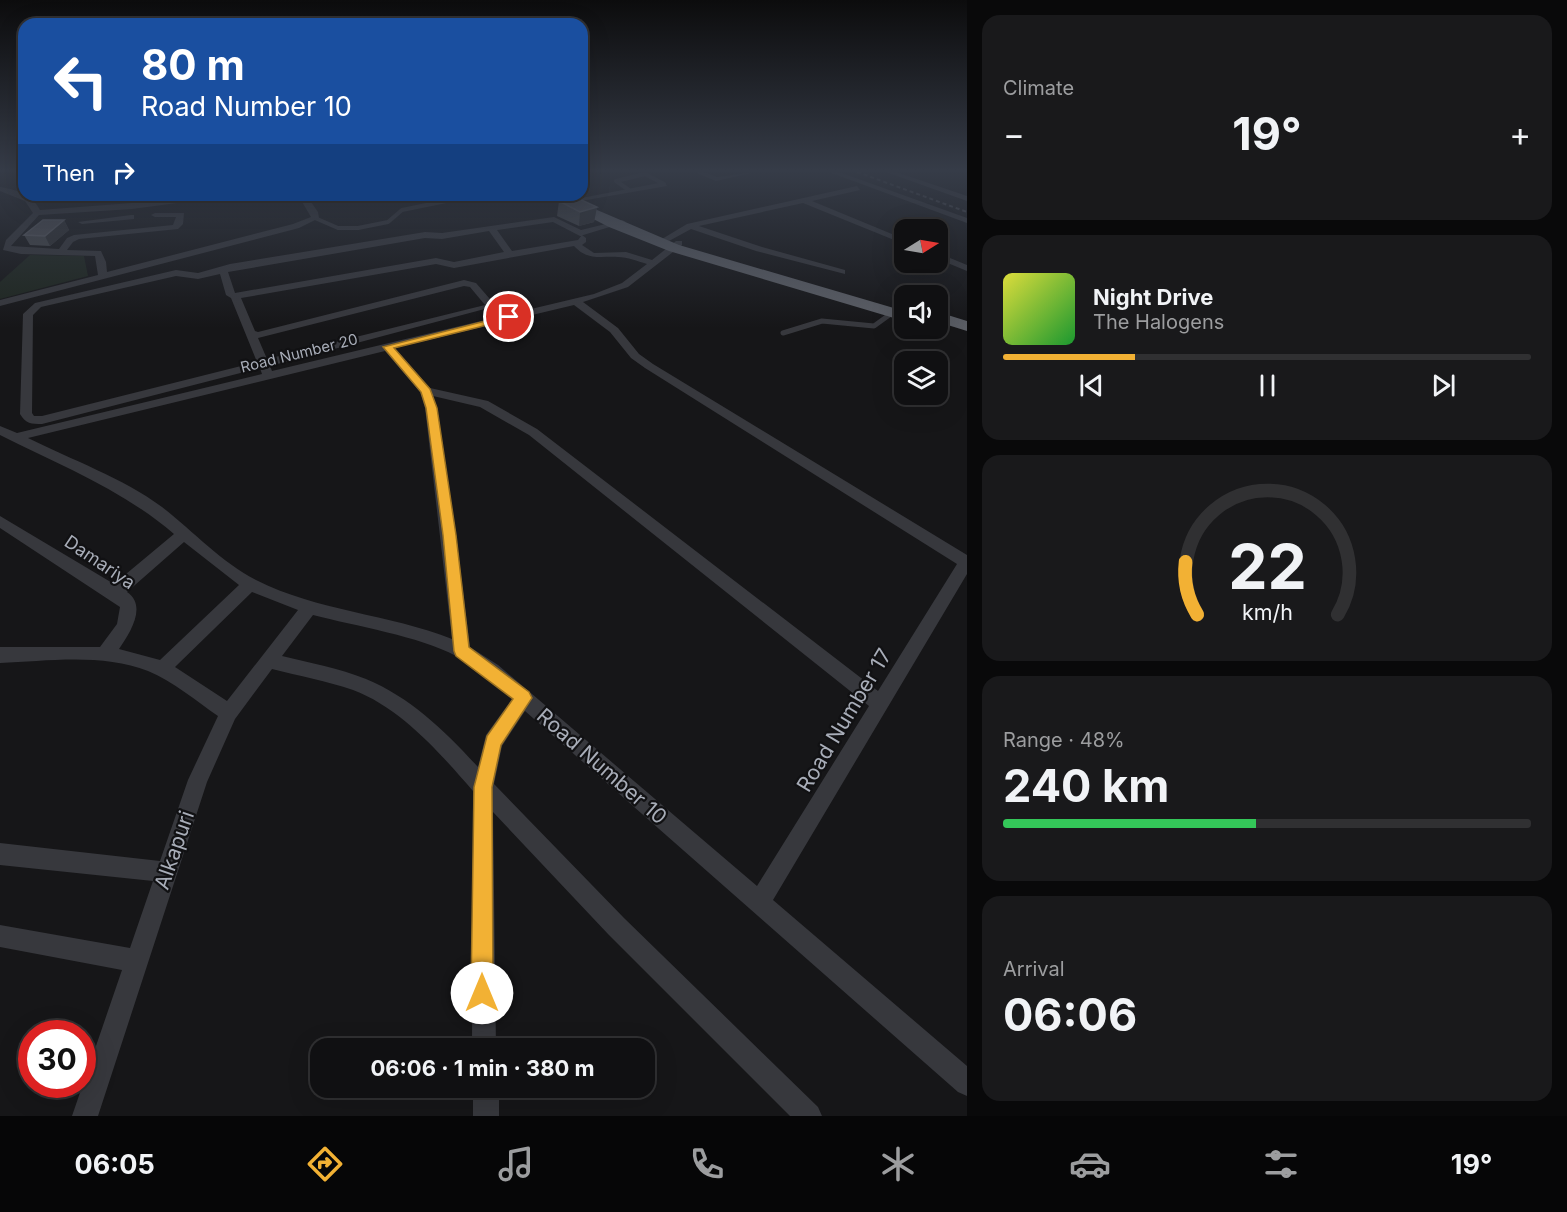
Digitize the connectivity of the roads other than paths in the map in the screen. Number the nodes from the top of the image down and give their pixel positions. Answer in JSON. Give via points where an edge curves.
{"nodes":[{"id":1,"x":26,"y":224,"type":"edge"},
{"id":2,"x":179,"y":224,"type":"edge"},
{"id":3,"x":301,"y":224,"type":"edge"},
{"id":4,"x":329,"y":224,"type":"edge"},
{"id":5,"x":378,"y":224,"type":"edge"},
{"id":6,"x":523,"y":224,"type":"edge"},
{"id":7,"x":563,"y":224,"type":"edge"},
{"id":8,"x":614,"y":224,"type":"edge"},
{"id":9,"x":621,"y":224,"type":"edge"},
{"id":10,"x":698,"y":224,"type":"edge"},
{"id":11,"x":861,"y":224,"type":"edge"},
{"id":12,"x":690,"y":226,"type":"junction"},
{"id":13,"x":492,"y":229,"type":"junction"},
{"id":14,"x":580,"y":233,"type":"junction"},
{"id":15,"x":894,"y":238,"type":"edge"},
{"id":16,"x":576,"y":243,"type":"junction"},
{"id":17,"x":673,"y":243,"type":"junction"},
{"id":18,"x":3,"y":249,"type":"edge"},
{"id":19,"x":62,"y":251,"type":"junction"},
{"id":20,"x":510,"y":254,"type":"junction"},
{"id":21,"x":948,"y":260,"type":"edge"},
{"id":22,"x":654,"y":263,"type":"junction"},
{"id":23,"x":967,"y":268,"type":"edge"},
{"id":24,"x":223,"y":271,"type":"junction"},
{"id":25,"x":842,"y":272,"type":"dead end"},
{"id":26,"x":104,"y":276,"type":"junction"},
{"id":27,"x":233,"y":295,"type":"junction"},
{"id":28,"x":576,"y":301,"type":"junction"},
{"id":29,"x":0,"y":303,"type":"edge"},
{"id":30,"x":894,"y":310,"type":"edge"},
{"id":31,"x":894,"y":315,"type":"edge"},
{"id":32,"x":948,"y":320,"type":"edge"},
{"id":33,"x":967,"y":326,"type":"edge"},
{"id":34,"x":948,"y":329,"type":"edge"},
{"id":35,"x":251,"y":333,"type":"junction"},
{"id":36,"x":783,"y":333,"type":"dead end"},
{"id":37,"x":967,"y":335,"type":"edge"},
{"id":38,"x":388,"y":347,"type":"junction"},
{"id":39,"x":264,"y":365,"type":"junction"},
{"id":40,"x":269,"y":377,"type":"junction"},
{"id":41,"x":426,"y":391,"type":"junction"},
{"id":42,"x":0,"y":430,"type":"edge"},
{"id":43,"x":17,"y":437,"type":"junction"},
{"id":44,"x":0,"y":521,"type":"edge"},
{"id":45,"x":183,"y":534,"type":"junction"},
{"id":46,"x":967,"y":561,"type":"edge"},
{"id":47,"x":250,"y":584,"type":"junction"},
{"id":48,"x":116,"y":592,"type":"junction"},
{"id":49,"x":309,"y":607,"type":"junction"},
{"id":50,"x":462,"y":651,"type":"junction"},
{"id":51,"x":0,"y":655,"type":"edge"},
{"id":52,"x":104,"y":655,"type":"junction"},
{"id":53,"x":268,"y":661,"type":"junction"},
{"id":54,"x":161,"y":670,"type":"junction"},
{"id":55,"x":524,"y":698,"type":"junction"},
{"id":56,"x":880,"y":704,"type":"junction"},
{"id":57,"x":229,"y":713,"type":"junction"},
{"id":58,"x":483,"y":787,"type":"junction"},
{"id":59,"x":0,"y":854,"type":"edge"},
{"id":60,"x":166,"y":872,"type":"junction"},
{"id":61,"x":759,"y":903,"type":"junction"},
{"id":62,"x":0,"y":936,"type":"edge"},
{"id":63,"x":135,"y":961,"type":"junction"},
{"id":64,"x":484,"y":1038,"type":"edge"},
{"id":65,"x":967,"y":1083,"type":"edge"},
{"id":66,"x":486,"y":1098,"type":"edge"},
{"id":67,"x":85,"y":1116,"type":"edge"},
{"id":68,"x":486,"y":1116,"type":"edge"},
{"id":69,"x":809,"y":1116,"type":"edge"}],
"edges":[{"from":1,"to":18,"type":"street"},
{"from":2,"to":19,"type":"street","via":[[77,237]]},
{"from":3,"to":26,"type":"street"},
{"from":4,"to":5,"type":"lane","via":[[338,228]]},
{"from":6,"to":13,"type":"street"},
{"from":7,"to":14,"type":"street"},
{"from":8,"to":14,"type":"street"},
{"from":9,"to":17,"type":"highway"},
{"from":10,"to":12,"type":"street","name":"Road Number 20"},
{"from":11,"to":15,"type":"street"},
{"from":12,"to":17,"type":"street","name":"Road Number 20"},
{"from":12,"to":25,"type":"street"},
{"from":13,"to":20,"type":"street"},
{"from":13,"to":24,"type":"street","via":[[425,235]]},
{"from":14,"to":16,"type":"street","via":[[583,239]]},
{"from":16,"to":20,"type":"street"},
{"from":16,"to":22,"type":"street","via":[[592,256],[626,255]]},
{"from":17,"to":22,"type":"street","name":"Road Number 20"},
{"from":17,"to":30,"type":"highway"},
{"from":18,"to":19,"type":"street"},
{"from":19,"to":26,"type":"street","via":[[98,253]]},
{"from":20,"to":27,"type":"street","via":[[454,265],[436,261]]},
{"from":21,"to":23,"type":"street"},
{"from":22,"to":28,"type":"street","name":"Road Number 20","via":[[625,285]]},
{"from":24,"to":27,"type":"street"},
{"from":24,"to":39,"type":"street","via":[[198,276],[176,273],[32,309],[28,314],[26,414],[31,420],[42,420]]},
{"from":26,"to":29,"type":"street"},
{"from":27,"to":35,"type":"street"},
{"from":28,"to":38,"type":"street","name":"Road Number 20"},
{"from":28,"to":46,"type":"street","via":[[614,330],[635,356],[649,366]]},
{"from":31,"to":36,"type":"lane","via":[[874,326],[822,321]]},
{"from":32,"to":33,"type":"highway"},
{"from":34,"to":37,"type":"highway"},
{"from":35,"to":39,"type":"street"},
{"from":35,"to":39,"type":"street","via":[[266,335],[464,283],[473,285],[490,303],[488,308]]},
{"from":38,"to":40,"type":"street","name":"Road Number 20"},
{"from":38,"to":41,"type":"street"},
{"from":39,"to":40,"type":"street"},
{"from":40,"to":43,"type":"street","name":"Road Number 20"},
{"from":41,"to":50,"type":"street","via":[[450,535]]},
{"from":41,"to":56,"type":"street","via":[[484,404],[533,432]]},
{"from":42,"to":43,"type":"street","name":"Road Number 10"},
{"from":43,"to":45,"type":"street","name":"Road Number 10","via":[[129,493]]},
{"from":44,"to":48,"type":"street","name":"Damariya"},
{"from":45,"to":47,"type":"street","name":"Road Number 10"},
{"from":45,"to":48,"type":"street"},
{"from":46,"to":56,"type":"street","name":"Road Number 17"},
{"from":47,"to":49,"type":"street","name":"Road Number 10"},
{"from":47,"to":54,"type":"street"},
{"from":48,"to":52,"type":"street","name":"Damariya","via":[[130,606],[128,617]]},
{"from":49,"to":50,"type":"street","name":"Road Number 10","via":[[389,626]]},
{"from":49,"to":53,"type":"street","name":"Alkapuri"},
{"from":50,"to":55,"type":"street","name":"Road Number 10"},
{"from":51,"to":52,"type":"street"},
{"from":52,"to":54,"type":"street","via":[[139,660]]},
{"from":53,"to":57,"type":"street","name":"Alkapuri"},
{"from":53,"to":58,"type":"street","via":[[361,686],[405,711],[447,746]]},
{"from":54,"to":57,"type":"street"},
{"from":55,"to":58,"type":"street","via":[[493,742]]},
{"from":55,"to":61,"type":"street","name":"Road Number 10"},
{"from":56,"to":61,"type":"street","name":"Road Number 17"},
{"from":57,"to":60,"type":"street","name":"Alkapuri","via":[[198,780]]},
{"from":58,"to":64,"type":"street"},
{"from":58,"to":69,"type":"street","via":[[616,926]]},
{"from":59,"to":60,"type":"street"},
{"from":60,"to":63,"type":"street","name":"Alkapuri"},
{"from":61,"to":65,"type":"street","name":"Road Number 10"},
{"from":62,"to":63,"type":"street"},
{"from":63,"to":67,"type":"street","name":"Alkapuri"},
{"from":66,"to":68,"type":"street"}]}
